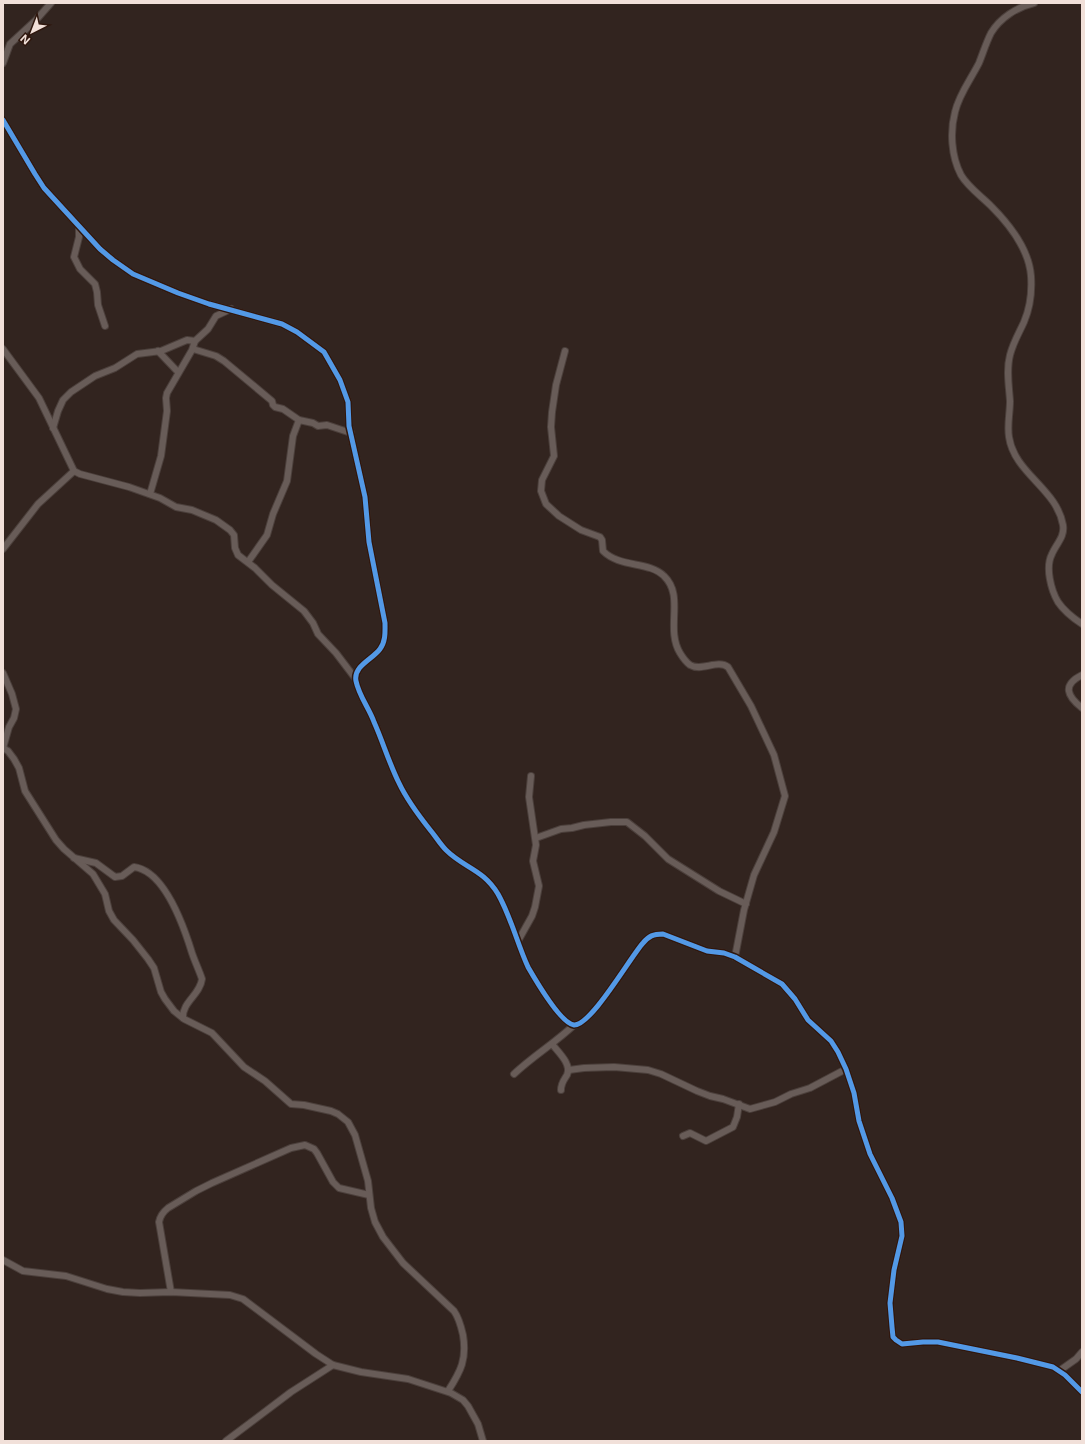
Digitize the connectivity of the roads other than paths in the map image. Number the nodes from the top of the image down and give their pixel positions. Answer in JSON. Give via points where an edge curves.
{"nodes":[{"id":1,"x":51,"y":3,"type":"edge"},
{"id":2,"x":1034,"y":3,"type":"edge"},
{"id":3,"x":10,"y":44,"type":"junction"},
{"id":4,"x":3,"y":48,"type":"edge"},
{"id":5,"x":3,"y":63,"type":"edge"},
{"id":6,"x":3,"y":120,"type":"edge"},
{"id":7,"x":79,"y":227,"type":"junction"},
{"id":8,"x":231,"y":309,"type":"junction"},
{"id":9,"x":105,"y":326,"type":"dead end"},
{"id":10,"x":195,"y":340,"type":"junction"},
{"id":11,"x":3,"y":348,"type":"edge"},
{"id":12,"x":192,"y":349,"type":"junction"},
{"id":13,"x":158,"y":351,"type":"junction"},
{"id":14,"x":565,"y":351,"type":"dead end"},
{"id":15,"x":178,"y":372,"type":"junction"},
{"id":16,"x":298,"y":420,"type":"junction"},
{"id":17,"x":53,"y":428,"type":"junction"},
{"id":18,"x":351,"y":433,"type":"junction"},
{"id":19,"x":74,"y":471,"type":"junction"},
{"id":20,"x":150,"y":494,"type":"junction"},
{"id":21,"x":3,"y":549,"type":"edge"},
{"id":22,"x":248,"y":562,"type":"junction"},
{"id":23,"x":1082,"y":624,"type":"edge"},
{"id":24,"x":3,"y":673,"type":"edge"},
{"id":25,"x":1082,"y":675,"type":"edge"},
{"id":26,"x":355,"y":678,"type":"junction"},
{"id":27,"x":1082,"y":708,"type":"edge"},
{"id":28,"x":3,"y":748,"type":"edge"},
{"id":29,"x":531,"y":776,"type":"dead end"},
{"id":30,"x":536,"y":838,"type":"junction"},
{"id":31,"x":74,"y":858,"type":"junction"},
{"id":32,"x":746,"y":904,"type":"junction"},
{"id":33,"x":518,"y":941,"type":"junction"},
{"id":34,"x":735,"y":956,"type":"junction"},
{"id":35,"x":183,"y":1018,"type":"junction"},
{"id":36,"x":574,"y":1025,"type":"junction"},
{"id":37,"x":552,"y":1044,"type":"junction"},
{"id":38,"x":846,"y":1069,"type":"junction"},
{"id":39,"x":569,"y":1070,"type":"junction"},
{"id":40,"x":514,"y":1074,"type":"dead end"},
{"id":41,"x":561,"y":1090,"type":"dead end"},
{"id":42,"x":739,"y":1104,"type":"junction"},
{"id":43,"x":684,"y":1136,"type":"dead end"},
{"id":44,"x":369,"y":1195,"type":"junction"},
{"id":45,"x":3,"y":1260,"type":"edge"},
{"id":46,"x":171,"y":1292,"type":"junction"},
{"id":47,"x":1082,"y":1352,"type":"edge"},
{"id":48,"x":333,"y":1365,"type":"junction"},
{"id":49,"x":1059,"y":1371,"type":"junction"},
{"id":50,"x":448,"y":1391,"type":"junction"},
{"id":51,"x":1082,"y":1392,"type":"edge"},
{"id":52,"x":226,"y":1441,"type":"edge"},
{"id":53,"x":483,"y":1441,"type":"edge"}],
"edges":[{"from":1,"to":3,"type":"street"},
{"from":2,"to":23,"type":"street","via":[[1006,17],[992,32],[955,112],[952,144],[961,175],[1005,221],[1028,262],[1031,281],[1029,303],[1009,361],[1009,439],[1016,457],[1052,500],[1061,518],[1063,532],[1050,556],[1049,573],[1058,601]]},
{"from":3,"to":4,"type":"street"},
{"from":3,"to":5,"type":"street"},
{"from":6,"to":7,"type":"street","via":[[44,188]]},
{"from":7,"to":8,"type":"street","via":[[100,250],[133,274],[178,293]]},
{"from":7,"to":9,"type":"street","via":[[75,261],[95,284],[98,306]]},
{"from":8,"to":10,"type":"street","via":[[216,316],[208,329]]},
{"from":8,"to":18,"type":"street","via":[[282,324],[324,352],[346,396]]},
{"from":10,"to":12,"type":"street"},
{"from":10,"to":13,"type":"street","via":[[187,340]]},
{"from":11,"to":17,"type":"street","via":[[36,393]]},
{"from":12,"to":15,"type":"street"},
{"from":12,"to":16,"type":"street","via":[[224,361],[272,401],[273,406],[283,409]]},
{"from":13,"to":15,"type":"street"},
{"from":13,"to":17,"type":"street","via":[[132,356],[71,392],[61,404]]},
{"from":14,"to":32,"type":"street","via":[[552,412],[554,456],[541,483],[544,500],[570,524],[600,537],[603,551],[607,554],[618,561],[656,570],[669,581],[675,598],[674,632],[680,652],[694,667],[722,664],[728,666],[751,706],[776,762],[784,790],[784,800],[774,832],[754,875]]},
{"from":15,"to":20,"type":"street","via":[[166,398],[167,411],[160,456]]},
{"from":16,"to":18,"type":"street","via":[[318,426],[327,425]]},
{"from":16,"to":22,"type":"street","via":[[293,436],[287,480],[267,535]]},
{"from":17,"to":19,"type":"street"},
{"from":18,"to":26,"type":"street","via":[[365,497],[369,542],[385,623],[381,648],[358,670]]},
{"from":19,"to":20,"type":"street"},
{"from":19,"to":21,"type":"street","via":[[38,504]]},
{"from":20,"to":22,"type":"street","via":[[176,507],[192,510],[216,520],[232,533],[236,553]]},
{"from":22,"to":26,"type":"street","via":[[304,611],[318,634]]},
{"from":24,"to":28,"type":"street","via":[[16,709]]},
{"from":25,"to":27,"type":"street","via":[[1072,681],[1069,688],[1070,696]]},
{"from":26,"to":33,"type":"street","via":[[405,794],[445,849],[489,882],[504,906]]},
{"from":28,"to":31,"type":"street","via":[[14,759],[26,791],[59,845]]},
{"from":29,"to":30,"type":"street","via":[[529,797]]},
{"from":30,"to":32,"type":"street","via":[[561,829],[627,822],[668,860]]},
{"from":30,"to":33,"type":"street","via":[[533,861],[539,886],[532,916]]},
{"from":31,"to":35,"type":"street","via":[[94,874],[106,894],[111,914],[148,959],[154,968],[165,999]]},
{"from":31,"to":35,"type":"street","via":[[96,863],[115,877],[137,867],[160,883],[179,916],[202,979],[198,992],[184,1008]]},
{"from":32,"to":34,"type":"street"},
{"from":33,"to":36,"type":"street","via":[[529,968],[555,1010]]},
{"from":34,"to":36,"type":"street","via":[[707,950],[663,934],[652,935],[640,946],[619,978],[586,1019]]},
{"from":34,"to":38,"type":"street","via":[[787,988],[808,1020],[834,1046]]},
{"from":35,"to":44,"type":"street","via":[[212,1033],[244,1067],[291,1104],[331,1111],[343,1117],[355,1135],[368,1181]]},
{"from":36,"to":37,"type":"street"},
{"from":37,"to":39,"type":"street"},
{"from":37,"to":40,"type":"street"},
{"from":38,"to":42,"type":"street","via":[[810,1088],[775,1102],[750,1109]]},
{"from":38,"to":49,"type":"street","via":[[870,1154],[897,1211],[902,1229],[891,1287],[890,1316],[894,1339],[902,1344],[931,1342],[961,1346],[1053,1367]]},
{"from":39,"to":41,"type":"street","via":[[562,1082]]},
{"from":39,"to":42,"type":"street","via":[[614,1067],[644,1069],[704,1094]]},
{"from":42,"to":43,"type":"street","via":[[735,1124],[730,1128],[708,1140],[690,1133]]},
{"from":44,"to":46,"type":"street","via":[[340,1188],[333,1182],[314,1149],[306,1145],[287,1150],[212,1183],[168,1208],[160,1217]]},
{"from":44,"to":50,"type":"street","via":[[375,1222],[395,1254],[454,1311],[460,1321],[465,1348],[464,1361]]},
{"from":45,"to":46,"type":"street","via":[[23,1271],[66,1276],[107,1289],[140,1293]]},
{"from":46,"to":48,"type":"street","via":[[230,1295],[243,1299]]},
{"from":47,"to":49,"type":"street"},
{"from":48,"to":50,"type":"street","via":[[408,1378]]},
{"from":48,"to":52,"type":"street","via":[[291,1392]]},
{"from":49,"to":51,"type":"street"},
{"from":50,"to":53,"type":"street","via":[[468,1406],[478,1424]]}]}
